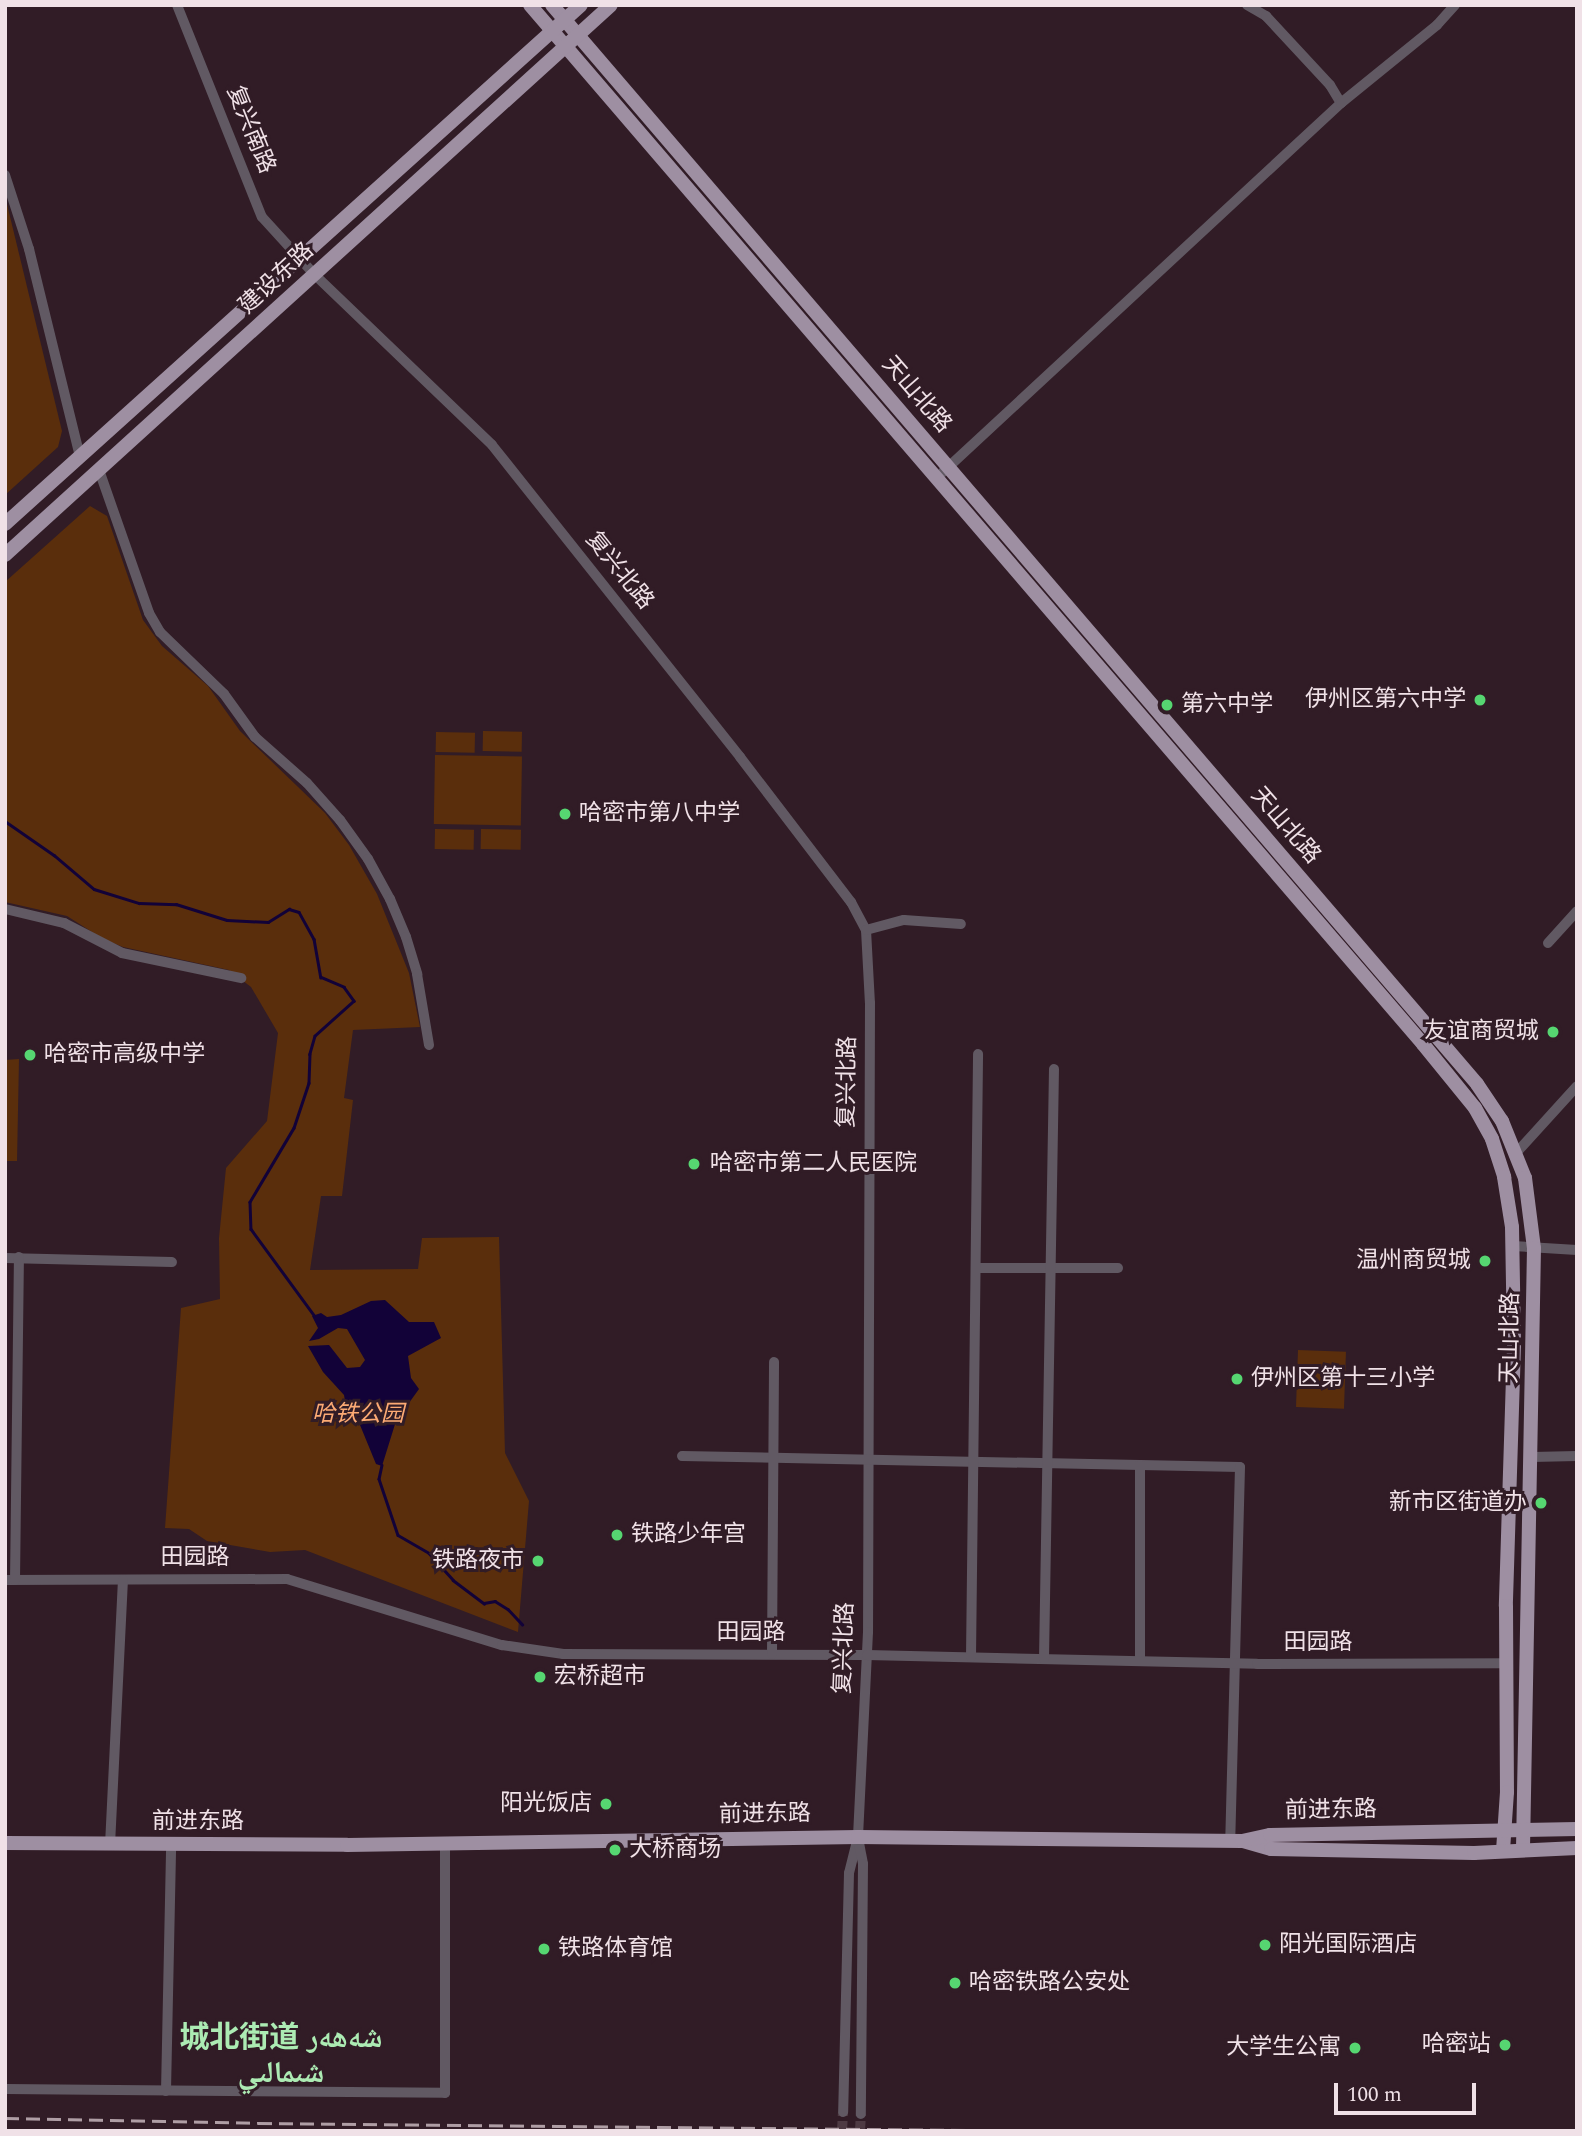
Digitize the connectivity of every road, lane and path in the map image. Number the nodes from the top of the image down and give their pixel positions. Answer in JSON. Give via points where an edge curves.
{"nodes":[{"id":1,"x":177,"y":5,"type":"edge"},
{"id":2,"x":530,"y":5,"type":"edge"},
{"id":3,"x":552,"y":5,"type":"edge"},
{"id":4,"x":581,"y":5,"type":"edge"},
{"id":5,"x":611,"y":5,"type":"edge"},
{"id":6,"x":1247,"y":5,"type":"edge"},
{"id":7,"x":1455,"y":5,"type":"edge"},
{"id":8,"x":565,"y":20,"type":"junction"},
{"id":9,"x":553,"y":31,"type":"junction"},
{"id":10,"x":578,"y":35,"type":"junction"},
{"id":11,"x":566,"y":47,"type":"junction"},
{"id":12,"x":1341,"y":103,"type":"junction"},
{"id":13,"x":5,"y":175,"type":"edge"},
{"id":14,"x":300,"y":261,"type":"junction"},
{"id":15,"x":315,"y":275,"type":"junction"},
{"id":16,"x":80,"y":457,"type":"junction"},
{"id":17,"x":948,"y":467,"type":"junction"},
{"id":18,"x":99,"y":470,"type":"junction"},
{"id":19,"x":937,"y":478,"type":"junction"},
{"id":20,"x":5,"y":524,"type":"edge"},
{"id":21,"x":5,"y":555,"type":"edge"},
{"id":22,"x":5,"y":909,"type":"edge"},
{"id":23,"x":1577,"y":911,"type":"edge"},
{"id":24,"x":961,"y":924,"type":"dead end"},
{"id":25,"x":866,"y":930,"type":"junction"},
{"id":26,"x":1548,"y":943,"type":"dead end"},
{"id":27,"x":241,"y":978,"type":"dead end"},
{"id":28,"x":429,"y":1045,"type":"dead end"},
{"id":29,"x":978,"y":1054,"type":"dead end"},
{"id":30,"x":1054,"y":1069,"type":"dead end"},
{"id":31,"x":1577,"y":1086,"type":"edge"},
{"id":32,"x":1517,"y":1152,"type":"junction"},
{"id":33,"x":1513,"y":1246,"type":"junction"},
{"id":34,"x":1534,"y":1248,"type":"junction"},
{"id":35,"x":1577,"y":1250,"type":"edge"},
{"id":36,"x":19,"y":1257,"type":"dead end"},
{"id":37,"x":5,"y":1258,"type":"edge"},
{"id":38,"x":172,"y":1262,"type":"dead end"},
{"id":39,"x":976,"y":1268,"type":"junction"},
{"id":40,"x":1118,"y":1268,"type":"dead end"},
{"id":41,"x":1051,"y":1269,"type":"junction"},
{"id":42,"x":774,"y":1362,"type":"dead end"},
{"id":43,"x":682,"y":1456,"type":"dead end"},
{"id":44,"x":1577,"y":1456,"type":"edge"},
{"id":45,"x":1532,"y":1457,"type":"junction"},
{"id":46,"x":775,"y":1458,"type":"junction"},
{"id":47,"x":868,"y":1460,"type":"junction"},
{"id":48,"x":974,"y":1462,"type":"junction"},
{"id":49,"x":1049,"y":1463,"type":"junction"},
{"id":50,"x":1140,"y":1465,"type":"junction"},
{"id":51,"x":10,"y":1580,"type":"edge"},
{"id":52,"x":123,"y":1580,"type":"junction"},
{"id":53,"x":772,"y":1654,"type":"junction"},
{"id":54,"x":867,"y":1654,"type":"junction"},
{"id":55,"x":971,"y":1657,"type":"junction"},
{"id":56,"x":1044,"y":1659,"type":"junction"},
{"id":57,"x":1140,"y":1661,"type":"junction"},
{"id":58,"x":1507,"y":1663,"type":"junction"},
{"id":59,"x":1237,"y":1664,"type":"junction"},
{"id":60,"x":1577,"y":1829,"type":"edge"},
{"id":61,"x":1504,"y":1831,"type":"junction"},
{"id":62,"x":1524,"y":1831,"type":"junction"},
{"id":63,"x":858,"y":1836,"type":"junction"},
{"id":64,"x":1236,"y":1841,"type":"junction"},
{"id":65,"x":5,"y":1843,"type":"edge"},
{"id":66,"x":445,"y":1843,"type":"junction"},
{"id":67,"x":110,"y":1845,"type":"junction"},
{"id":68,"x":171,"y":1845,"type":"junction"},
{"id":69,"x":1577,"y":1848,"type":"edge"},
{"id":70,"x":1503,"y":1850,"type":"junction"},
{"id":71,"x":1523,"y":1850,"type":"junction"},
{"id":72,"x":5,"y":2089,"type":"edge"},
{"id":73,"x":166,"y":2091,"type":"junction"},
{"id":74,"x":842,"y":2112,"type":"tunnel mouth"},
{"id":75,"x":860,"y":2113,"type":"tunnel mouth"}],
"edges":[{"from":1,"to":14,"type":"street","name":"复兴南路","via":[[262,217]]},
{"from":2,"to":9,"type":"main road"},
{"from":3,"to":8,"type":"main road","name":"天山北路"},
{"from":4,"to":8,"type":"main road","name":"建设东路"},
{"from":5,"to":10,"type":"main road","name":"建设东路"},
{"from":6,"to":12,"type":"street","via":[[1266,16]]},
{"from":7,"to":12,"type":"street"},
{"from":8,"to":9,"type":"main road","name":"建设东路"},
{"from":8,"to":10,"type":"main road","name":"天山北路"},
{"from":9,"to":11,"type":"main road"},
{"from":9,"to":14,"type":"main road","name":"建设东路"},
{"from":10,"to":11,"type":"main road","name":"建设东路"},
{"from":10,"to":17,"type":"main road","name":"天山北路"},
{"from":11,"to":15,"type":"main road","name":"建设东路"},
{"from":11,"to":19,"type":"main road"},
{"from":12,"to":17,"type":"street"},
{"from":13,"to":16,"type":"street","via":[[29,249]]},
{"from":14,"to":15,"type":"street","name":"复兴北路"},
{"from":14,"to":16,"type":"main road","name":"建设东路"},
{"from":15,"to":18,"type":"main road","name":"建设东路"},
{"from":15,"to":25,"type":"street","name":"复兴北路","via":[[492,445],[740,757],[851,902]]},
{"from":16,"to":20,"type":"main road","name":"建设东路"},
{"from":17,"to":19,"type":"street"},
{"from":17,"to":32,"type":"main road","name":"天山北路","via":[[1477,1084]]},
{"from":18,"to":21,"type":"main road","name":"建设东路"},
{"from":18,"to":28,"type":"street","via":[[149,613],[160,632],[224,694],[255,737],[307,783],[368,859],[406,937]]},
{"from":19,"to":33,"type":"main road","via":[[1475,1108],[1492,1139],[1504,1177]]},
{"from":22,"to":27,"type":"street","via":[[64,923],[122,953]]},
{"from":23,"to":26,"type":"street"},
{"from":24,"to":25,"type":"street","via":[[904,920]]},
{"from":25,"to":47,"type":"street","name":"复兴北路","via":[[870,1003]]},
{"from":29,"to":39,"type":"street"},
{"from":30,"to":41,"type":"street"},
{"from":31,"to":32,"type":"street"},
{"from":32,"to":34,"type":"main road","name":"天山北路"},
{"from":33,"to":34,"type":"street"},
{"from":33,"to":58,"type":"main road"},
{"from":34,"to":35,"type":"street"},
{"from":34,"to":45,"type":"main road","name":"天山北路"},
{"from":36,"to":51,"type":"street"},
{"from":37,"to":38,"type":"street"},
{"from":39,"to":41,"type":"street"},
{"from":39,"to":48,"type":"street"},
{"from":40,"to":41,"type":"street"},
{"from":41,"to":49,"type":"street"},
{"from":42,"to":46,"type":"street"},
{"from":43,"to":46,"type":"street"},
{"from":44,"to":45,"type":"street"},
{"from":45,"to":62,"type":"main road","name":"天山北路"},
{"from":46,"to":47,"type":"street"},
{"from":46,"to":53,"type":"street"},
{"from":47,"to":48,"type":"street"},
{"from":47,"to":54,"type":"street","name":"复兴北路"},
{"from":48,"to":49,"type":"street"},
{"from":48,"to":55,"type":"street"},
{"from":49,"to":50,"type":"street"},
{"from":49,"to":56,"type":"street"},
{"from":50,"to":57,"type":"street"},
{"from":50,"to":59,"type":"street","via":[[1240,1467]]},
{"from":51,"to":52,"type":"street","name":"田园路"},
{"from":52,"to":53,"type":"street","name":"田园路","via":[[286,1579],[502,1645],[548,1653]]},
{"from":52,"to":67,"type":"street"},
{"from":53,"to":54,"type":"street","name":"田园路"},
{"from":54,"to":55,"type":"street","name":"田园路"},
{"from":54,"to":63,"type":"street","name":"复兴北路"},
{"from":55,"to":56,"type":"street","name":"田园路"},
{"from":56,"to":57,"type":"street","name":"田园路"},
{"from":57,"to":59,"type":"street","name":"田园路"},
{"from":58,"to":59,"type":"street","name":"田园路"},
{"from":58,"to":61,"type":"main road"},
{"from":59,"to":64,"type":"street"},
{"from":60,"to":62,"type":"main road","name":"前进东路"},
{"from":61,"to":62,"type":"main road","name":"前进东路"},
{"from":61,"to":64,"type":"main road","name":"前进东路","via":[[1270,1835]]},
{"from":61,"to":70,"type":"main road"},
{"from":62,"to":71,"type":"main road","name":"天山北路"},
{"from":63,"to":64,"type":"main road","name":"前进东路"},
{"from":63,"to":66,"type":"main road","name":"前进东路"},
{"from":63,"to":74,"type":"street","name":"复兴北路","via":[[849,1873]]},
{"from":63,"to":75,"type":"street","via":[[863,1864]]},
{"from":64,"to":70,"type":"main road","via":[[1270,1849]]},
{"from":65,"to":67,"type":"main road","name":"前进东路"},
{"from":66,"to":68,"type":"main road","name":"前进东路"},
{"from":66,"to":73,"type":"street","via":[[445,2093]]},
{"from":67,"to":68,"type":"main road","name":"前进东路"},
{"from":68,"to":73,"type":"street"},
{"from":69,"to":71,"type":"main road"},
{"from":70,"to":71,"type":"main road"},
{"from":72,"to":73,"type":"street"}]}
